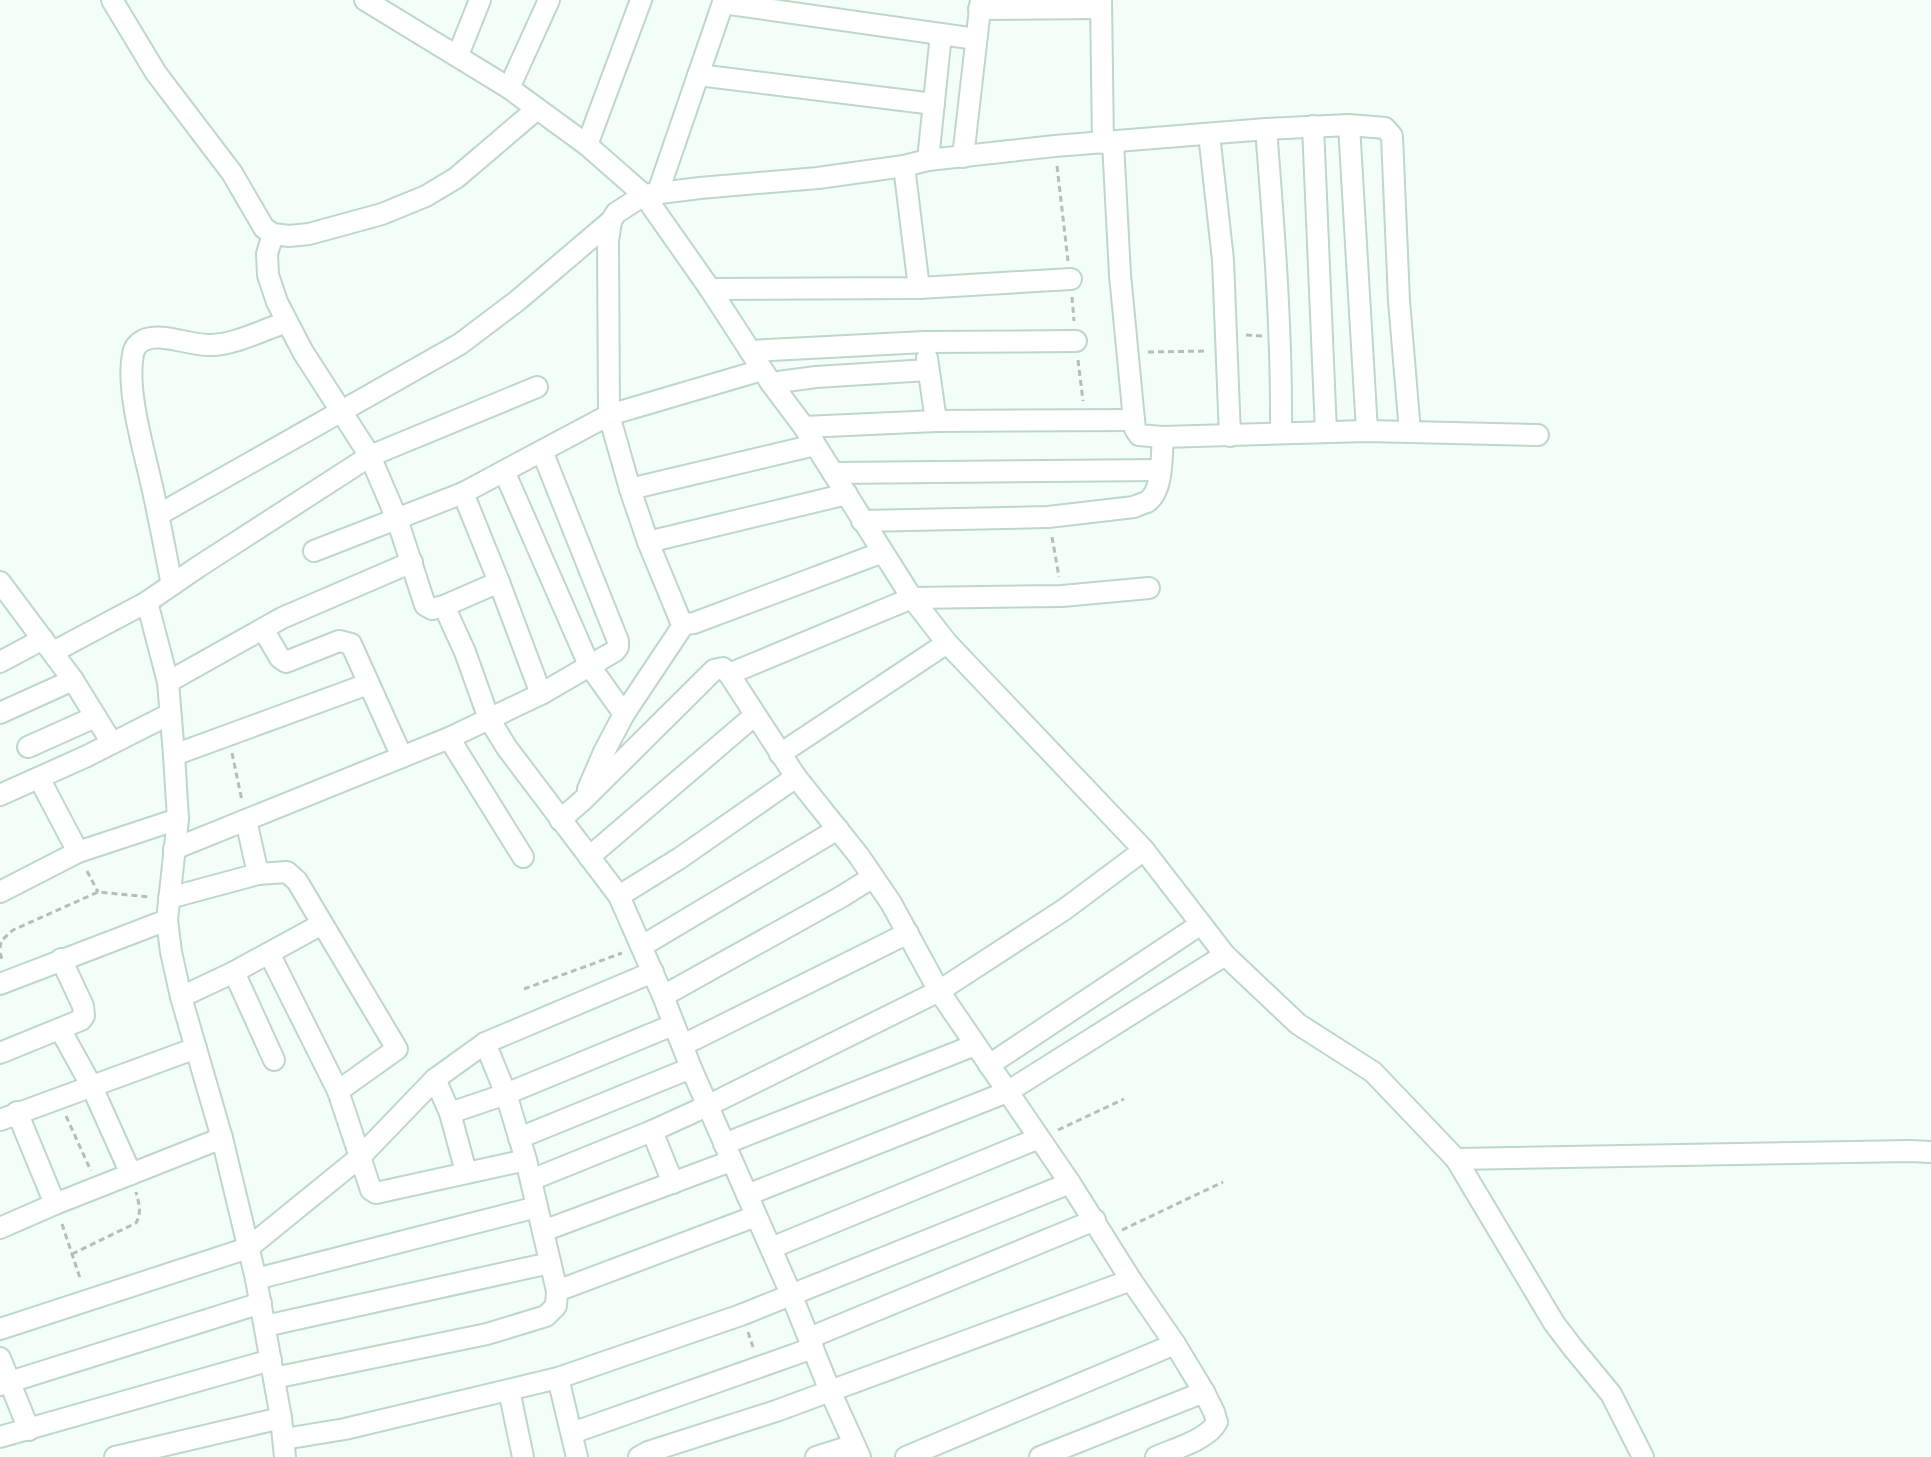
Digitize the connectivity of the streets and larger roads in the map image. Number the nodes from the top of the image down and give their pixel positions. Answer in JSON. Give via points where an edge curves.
{"nodes":[{"id":1,"x":112,"y":0,"type":"edge"},
{"id":2,"x":365,"y":0,"type":"edge"},
{"id":3,"x":480,"y":0,"type":"edge"},
{"id":4,"x":549,"y":0,"type":"edge"},
{"id":5,"x":641,"y":0,"type":"edge"},
{"id":6,"x":724,"y":1,"type":"edge"},
{"id":7,"x":980,"y":4,"type":"edge"},
{"id":8,"x":1101,"y":4,"type":"edge"},
{"id":9,"x":394,"y":8,"type":"edge"},
{"id":10,"x":941,"y":34,"type":"junction"},
{"id":11,"x":976,"y":39,"type":"junction"},
{"id":12,"x":458,"y":55,"type":"junction"},
{"id":13,"x":698,"y":75,"type":"junction"},
{"id":14,"x":509,"y":88,"type":"junction"},
{"id":15,"x":934,"y":104,"type":"junction"},
{"id":16,"x":537,"y":109,"type":"junction"},
{"id":17,"x":1349,"y":125,"type":"junction"},
{"id":18,"x":1313,"y":126,"type":"junction"},
{"id":19,"x":1266,"y":129,"type":"junction"},
{"id":20,"x":1209,"y":134,"type":"junction"},
{"id":21,"x":1108,"y":143,"type":"junction"},
{"id":22,"x":587,"y":145,"type":"junction"},
{"id":23,"x":963,"y":157,"type":"junction"},
{"id":24,"x":928,"y":160,"type":"junction"},
{"id":25,"x":904,"y":166,"type":"junction"},
{"id":26,"x":651,"y":194,"type":"junction"},
{"id":27,"x":611,"y":221,"type":"junction"},
{"id":28,"x":273,"y":234,"type":"junction"},
{"id":29,"x":1071,"y":279,"type":"road end"},
{"id":30,"x":919,"y":288,"type":"junction"},
{"id":31,"x":710,"y":289,"type":"junction"},
{"id":32,"x":287,"y":322,"type":"junction"},
{"id":33,"x":1076,"y":341,"type":"road end"},
{"id":34,"x":925,"y":342,"type":"junction"},
{"id":35,"x":750,"y":351,"type":"junction"},
{"id":36,"x":928,"y":370,"type":"junction"},
{"id":37,"x":766,"y":376,"type":"junction"},
{"id":38,"x":537,"y":387,"type":"dead end"},
{"id":39,"x":341,"y":412,"type":"junction"},
{"id":40,"x":609,"y":415,"type":"junction"},
{"id":41,"x":1134,"y":420,"type":"junction"},
{"id":42,"x":936,"y":421,"type":"junction"},
{"id":43,"x":804,"y":427,"type":"junction"},
{"id":44,"x":1367,"y":431,"type":"junction"},
{"id":45,"x":1326,"y":432,"type":"junction"},
{"id":46,"x":1410,"y":432,"type":"junction"},
{"id":47,"x":1281,"y":433,"type":"junction"},
{"id":48,"x":1538,"y":435,"type":"dead end"},
{"id":49,"x":1230,"y":436,"type":"junction"},
{"id":50,"x":1163,"y":437,"type":"junction"},
{"id":51,"x":815,"y":445,"type":"junction"},
{"id":52,"x":542,"y":451,"type":"junction"},
{"id":53,"x":370,"y":456,"type":"junction"},
{"id":54,"x":1160,"y":470,"type":"junction"},
{"id":55,"x":504,"y":471,"type":"junction"},
{"id":56,"x":833,"y":473,"type":"junction"},
{"id":57,"x":630,"y":489,"type":"junction"},
{"id":58,"x":463,"y":493,"type":"junction"},
{"id":59,"x":847,"y":494,"type":"junction"},
{"id":60,"x":158,"y":515,"type":"junction"},
{"id":61,"x":397,"y":519,"type":"junction"},
{"id":62,"x":862,"y":521,"type":"junction"},
{"id":63,"x":648,"y":542,"type":"junction"},
{"id":64,"x":314,"y":551,"type":"dead end"},
{"id":65,"x":883,"y":552,"type":"junction"},
{"id":66,"x":412,"y":562,"type":"junction"},
{"id":67,"x":0,"y":582,"type":"edge"},
{"id":68,"x":499,"y":582,"type":"junction"},
{"id":69,"x":172,"y":585,"type":"junction"},
{"id":70,"x":1149,"y":588,"type":"dead end"},
{"id":71,"x":912,"y":598,"type":"junction"},
{"id":72,"x":147,"y":602,"type":"junction"},
{"id":73,"x":444,"y":606,"type":"junction"},
{"id":74,"x":684,"y":624,"type":"junction"},
{"id":75,"x":263,"y":629,"type":"junction"},
{"id":76,"x":947,"y":643,"type":"junction"},
{"id":77,"x":48,"y":645,"type":"junction"},
{"id":78,"x":0,"y":662,"type":"edge"},
{"id":79,"x":589,"y":665,"type":"junction"},
{"id":80,"x":729,"y":674,"type":"junction"},
{"id":81,"x":73,"y":680,"type":"junction"},
{"id":82,"x":168,"y":682,"type":"junction"},
{"id":83,"x":368,"y":684,"type":"junction"},
{"id":84,"x":541,"y":694,"type":"junction"},
{"id":85,"x":0,"y":713,"type":"edge"},
{"id":86,"x":170,"y":714,"type":"junction"},
{"id":87,"x":624,"y":714,"type":"junction"},
{"id":88,"x":755,"y":715,"type":"junction"},
{"id":89,"x":95,"y":717,"type":"junction"},
{"id":90,"x":489,"y":719,"type":"junction"},
{"id":91,"x":449,"y":738,"type":"junction"},
{"id":92,"x":112,"y":743,"type":"junction"},
{"id":93,"x":28,"y":747,"type":"dead end"},
{"id":94,"x":780,"y":754,"type":"junction"},
{"id":95,"x":174,"y":755,"type":"junction"},
{"id":96,"x":402,"y":757,"type":"junction"},
{"id":97,"x":796,"y":777,"type":"junction"},
{"id":98,"x":39,"y":778,"type":"junction"},
{"id":99,"x":0,"y":795,"type":"edge"},
{"id":100,"x":582,"y":801,"type":"junction"},
{"id":101,"x":178,"y":819,"type":"junction"},
{"id":102,"x":246,"y":820,"type":"junction"},
{"id":103,"x":560,"y":820,"type":"junction"},
{"id":104,"x":838,"y":829,"type":"junction"},
{"id":105,"x":174,"y":849,"type":"junction"},
{"id":106,"x":1144,"y":850,"type":"junction"},
{"id":107,"x":78,"y":852,"type":"junction"},
{"id":108,"x":523,"y":857,"type":"dead end"},
{"id":109,"x":589,"y":857,"type":"junction"},
{"id":110,"x":258,"y":874,"type":"junction"},
{"id":111,"x":873,"y":877,"type":"junction"},
{"id":112,"x":0,"y":892,"type":"edge"},
{"id":113,"x":619,"y":896,"type":"junction"},
{"id":114,"x":169,"y":898,"type":"junction"},
{"id":115,"x":167,"y":920,"type":"junction"},
{"id":116,"x":322,"y":924,"type":"junction"},
{"id":117,"x":1201,"y":924,"type":"junction"},
{"id":118,"x":908,"y":933,"type":"junction"},
{"id":119,"x":642,"y":946,"type":"junction"},
{"id":120,"x":269,"y":953,"type":"junction"},
{"id":121,"x":1225,"y":955,"type":"junction"},
{"id":122,"x":61,"y":959,"type":"junction"},
{"id":123,"x":234,"y":972,"type":"junction"},
{"id":124,"x":653,"y":972,"type":"junction"},
{"id":125,"x":0,"y":984,"type":"edge"},
{"id":126,"x":939,"y":991,"type":"junction"},
{"id":127,"x":663,"y":996,"type":"junction"},
{"id":128,"x":181,"y":997,"type":"junction"},
{"id":129,"x":673,"y":1025,"type":"junction"},
{"id":130,"x":60,"y":1029,"type":"junction"},
{"id":131,"x":485,"y":1043,"type":"junction"},
{"id":132,"x":683,"y":1045,"type":"junction"},
{"id":133,"x":975,"y":1045,"type":"junction"},
{"id":134,"x":196,"y":1048,"type":"junction"},
{"id":135,"x":0,"y":1053,"type":"edge"},
{"id":136,"x":274,"y":1060,"type":"dead end"},
{"id":137,"x":989,"y":1065,"type":"junction"},
{"id":138,"x":691,"y":1068,"type":"junction"},
{"id":139,"x":435,"y":1079,"type":"junction"},
{"id":140,"x":92,"y":1087,"type":"junction"},
{"id":141,"x":338,"y":1091,"type":"junction"},
{"id":142,"x":1007,"y":1092,"type":"junction"},
{"id":143,"x":506,"y":1094,"type":"junction"},
{"id":144,"x":707,"y":1106,"type":"junction"},
{"id":145,"x":450,"y":1113,"type":"junction"},
{"id":146,"x":8,"y":1116,"type":"edge"},
{"id":147,"x":652,"y":1131,"type":"junction"},
{"id":148,"x":222,"y":1138,"type":"junction"},
{"id":149,"x":519,"y":1138,"type":"junction"},
{"id":150,"x":1039,"y":1138,"type":"junction"},
{"id":151,"x":727,"y":1152,"type":"junction"},
{"id":152,"x":1931,"y":1152,"type":"edge"},
{"id":153,"x":360,"y":1157,"type":"junction"},
{"id":154,"x":1456,"y":1159,"type":"junction"},
{"id":155,"x":528,"y":1170,"type":"junction"},
{"id":156,"x":466,"y":1172,"type":"junction"},
{"id":157,"x":131,"y":1174,"type":"junction"},
{"id":158,"x":673,"y":1183,"type":"junction"},
{"id":159,"x":1070,"y":1183,"type":"junction"},
{"id":160,"x":747,"y":1195,"type":"junction"},
{"id":161,"x":55,"y":1204,"type":"junction"},
{"id":162,"x":537,"y":1207,"type":"junction"},
{"id":163,"x":756,"y":1216,"type":"junction"},
{"id":164,"x":0,"y":1228,"type":"edge"},
{"id":165,"x":1100,"y":1229,"type":"junction"},
{"id":166,"x":543,"y":1231,"type":"junction"},
{"id":167,"x":248,"y":1248,"type":"junction"},
{"id":168,"x":771,"y":1248,"type":"junction"},
{"id":169,"x":550,"y":1263,"type":"junction"},
{"id":170,"x":256,"y":1279,"type":"junction"},
{"id":171,"x":1131,"y":1280,"type":"junction"},
{"id":172,"x":557,"y":1291,"type":"junction"},
{"id":173,"x":791,"y":1294,"type":"junction"},
{"id":174,"x":261,"y":1303,"type":"junction"},
{"id":175,"x":265,"y":1326,"type":"junction"},
{"id":176,"x":0,"y":1329,"type":"edge"},
{"id":177,"x":811,"y":1343,"type":"junction"},
{"id":178,"x":1175,"y":1344,"type":"junction"},
{"id":179,"x":0,"y":1358,"type":"edge"},
{"id":180,"x":272,"y":1369,"type":"junction"},
{"id":181,"x":558,"y":1378,"type":"junction"},
{"id":182,"x":5,"y":1384,"type":"edge"},
{"id":183,"x":509,"y":1390,"type":"junction"},
{"id":184,"x":830,"y":1391,"type":"junction"},
{"id":185,"x":1204,"y":1392,"type":"junction"},
{"id":186,"x":281,"y":1418,"type":"junction"},
{"id":187,"x":29,"y":1430,"type":"junction"},
{"id":188,"x":572,"y":1433,"type":"junction"},
{"id":189,"x":0,"y":1437,"type":"edge"},
{"id":190,"x":285,"y":1448,"type":"edge"},
{"id":191,"x":857,"y":1451,"type":"edge"},
{"id":192,"x":115,"y":1457,"type":"edge"},
{"id":193,"x":523,"y":1457,"type":"edge"},
{"id":194,"x":577,"y":1457,"type":"edge"},
{"id":195,"x":639,"y":1457,"type":"edge"},
{"id":196,"x":816,"y":1457,"type":"edge"},
{"id":197,"x":906,"y":1457,"type":"edge"},
{"id":198,"x":1040,"y":1457,"type":"edge"},
{"id":199,"x":1156,"y":1457,"type":"edge"},
{"id":200,"x":1643,"y":1457,"type":"edge"}],
"edges":[{"from":1,"to":28,"type":"street","via":[[156,73]]},
{"from":2,"to":9,"type":"street"},
{"from":3,"to":12,"type":"street"},
{"from":4,"to":14,"type":"street"},
{"from":5,"to":22,"type":"street"},
{"from":6,"to":10,"type":"street"},
{"from":6,"to":13,"type":"street"},
{"from":7,"to":8,"type":"street"},
{"from":7,"to":11,"type":"street"},
{"from":8,"to":21,"type":"street"},
{"from":9,"to":12,"type":"street"},
{"from":10,"to":11,"type":"street"},
{"from":10,"to":15,"type":"street"},
{"from":11,"to":23,"type":"street"},
{"from":12,"to":14,"type":"street"},
{"from":13,"to":15,"type":"street"},
{"from":13,"to":26,"type":"street"},
{"from":14,"to":16,"type":"street"},
{"from":15,"to":24,"type":"street"},
{"from":16,"to":22,"type":"street"},
{"from":16,"to":28,"type":"street","via":[[456,178],[426,196],[309,234]]},
{"from":17,"to":18,"type":"street"},
{"from":17,"to":44,"type":"street"},
{"from":17,"to":46,"type":"street","via":[[1385,128],[1392,136]]},
{"from":18,"to":19,"type":"street"},
{"from":18,"to":45,"type":"street"},
{"from":19,"to":20,"type":"street"},
{"from":19,"to":47,"type":"street"},
{"from":20,"to":21,"type":"street"},
{"from":20,"to":49,"type":"street","via":[[1223,260]]},
{"from":21,"to":23,"type":"street"},
{"from":21,"to":41,"type":"street"},
{"from":22,"to":26,"type":"street"},
{"from":23,"to":24,"type":"street"},
{"from":24,"to":25,"type":"street"},
{"from":25,"to":26,"type":"street"},
{"from":25,"to":30,"type":"street"},
{"from":26,"to":27,"type":"street"},
{"from":26,"to":31,"type":"street"},
{"from":27,"to":39,"type":"street","via":[[460,344]]},
{"from":27,"to":40,"type":"street"},
{"from":28,"to":32,"type":"street","via":[[268,275]]},
{"from":29,"to":30,"type":"street"},
{"from":30,"to":31,"type":"street"},
{"from":31,"to":35,"type":"street"},
{"from":32,"to":39,"type":"street"},
{"from":32,"to":60,"type":"street","via":[[223,344],[156,337],[133,351],[138,428]]},
{"from":33,"to":34,"type":"street"},
{"from":34,"to":35,"type":"street"},
{"from":34,"to":36,"type":"street"},
{"from":35,"to":37,"type":"street"},
{"from":36,"to":37,"type":"street"},
{"from":36,"to":42,"type":"street"},
{"from":37,"to":40,"type":"street"},
{"from":37,"to":43,"type":"street"},
{"from":38,"to":53,"type":"street"},
{"from":39,"to":53,"type":"street"},
{"from":39,"to":60,"type":"street"},
{"from":40,"to":52,"type":"street"},
{"from":40,"to":57,"type":"street"},
{"from":41,"to":42,"type":"street"},
{"from":41,"to":50,"type":"street","via":[[1139,435]]},
{"from":42,"to":43,"type":"street"},
{"from":43,"to":51,"type":"street"},
{"from":44,"to":45,"type":"street"},
{"from":44,"to":46,"type":"street"},
{"from":45,"to":47,"type":"street"},
{"from":46,"to":48,"type":"street"},
{"from":47,"to":49,"type":"street"},
{"from":49,"to":50,"type":"street"},
{"from":50,"to":54,"type":"street"},
{"from":51,"to":56,"type":"street"},
{"from":51,"to":57,"type":"street"},
{"from":52,"to":55,"type":"street"},
{"from":52,"to":79,"type":"street","via":[[618,641],[615,651]]},
{"from":53,"to":61,"type":"street"},
{"from":53,"to":69,"type":"street"},
{"from":54,"to":56,"type":"street"},
{"from":54,"to":62,"type":"street","via":[[1153,495],[1134,507],[1048,517]]},
{"from":55,"to":58,"type":"street"},
{"from":55,"to":79,"type":"street"},
{"from":56,"to":59,"type":"street"},
{"from":57,"to":63,"type":"street"},
{"from":58,"to":61,"type":"street"},
{"from":58,"to":68,"type":"street"},
{"from":59,"to":62,"type":"street"},
{"from":59,"to":63,"type":"street"},
{"from":60,"to":69,"type":"street"},
{"from":61,"to":64,"type":"street"},
{"from":61,"to":66,"type":"street"},
{"from":62,"to":65,"type":"street"},
{"from":63,"to":74,"type":"street"},
{"from":65,"to":71,"type":"street"},
{"from":65,"to":74,"type":"street"},
{"from":66,"to":73,"type":"street","via":[[425,605]]},
{"from":66,"to":75,"type":"street"},
{"from":67,"to":77,"type":"street"},
{"from":68,"to":73,"type":"street"},
{"from":68,"to":84,"type":"street"},
{"from":69,"to":72,"type":"street"},
{"from":70,"to":71,"type":"street","via":[[1062,596]]},
{"from":71,"to":76,"type":"street"},
{"from":71,"to":80,"type":"street"},
{"from":72,"to":77,"type":"street"},
{"from":72,"to":82,"type":"street"},
{"from":73,"to":90,"type":"street"},
{"from":74,"to":87,"type":"street"},
{"from":75,"to":82,"type":"street"},
{"from":75,"to":83,"type":"street","via":[[286,662],[339,641],[351,644]]},
{"from":76,"to":94,"type":"street"},
{"from":76,"to":106,"type":"street"},
{"from":77,"to":78,"type":"street"},
{"from":77,"to":81,"type":"street"},
{"from":79,"to":84,"type":"street"},
{"from":79,"to":87,"type":"street"},
{"from":80,"to":88,"type":"street"},
{"from":80,"to":100,"type":"street","via":[[723,668],[714,670]]},
{"from":81,"to":85,"type":"street"},
{"from":81,"to":89,"type":"street"},
{"from":82,"to":86,"type":"street"},
{"from":83,"to":95,"type":"street"},
{"from":83,"to":96,"type":"street"},
{"from":84,"to":90,"type":"street"},
{"from":86,"to":92,"type":"street"},
{"from":86,"to":95,"type":"street"},
{"from":87,"to":100,"type":"street"},
{"from":88,"to":94,"type":"street"},
{"from":88,"to":109,"type":"street"},
{"from":89,"to":92,"type":"street"},
{"from":89,"to":93,"type":"street"},
{"from":90,"to":91,"type":"street"},
{"from":90,"to":103,"type":"street"},
{"from":91,"to":96,"type":"street"},
{"from":91,"to":108,"type":"street"},
{"from":92,"to":98,"type":"street"},
{"from":94,"to":97,"type":"street"},
{"from":95,"to":101,"type":"street"},
{"from":96,"to":102,"type":"street"},
{"from":97,"to":104,"type":"street"},
{"from":97,"to":113,"type":"street"},
{"from":98,"to":99,"type":"street"},
{"from":98,"to":107,"type":"street"},
{"from":100,"to":103,"type":"street"},
{"from":101,"to":105,"type":"street"},
{"from":101,"to":107,"type":"street"},
{"from":102,"to":105,"type":"street"},
{"from":102,"to":110,"type":"street"},
{"from":103,"to":109,"type":"street"},
{"from":104,"to":111,"type":"street"},
{"from":104,"to":119,"type":"street"},
{"from":105,"to":114,"type":"street"},
{"from":106,"to":117,"type":"street"},
{"from":106,"to":126,"type":"street"},
{"from":107,"to":112,"type":"street"},
{"from":109,"to":113,"type":"street"},
{"from":110,"to":114,"type":"street"},
{"from":110,"to":116,"type":"street","via":[[287,872]]},
{"from":111,"to":118,"type":"street"},
{"from":111,"to":127,"type":"street"},
{"from":113,"to":119,"type":"street"},
{"from":114,"to":115,"type":"street"},
{"from":115,"to":122,"type":"street"},
{"from":115,"to":128,"type":"street"},
{"from":116,"to":120,"type":"street"},
{"from":116,"to":141,"type":"street","via":[[397,1049]]},
{"from":117,"to":121,"type":"street"},
{"from":117,"to":137,"type":"street"},
{"from":118,"to":126,"type":"street"},
{"from":118,"to":132,"type":"street"},
{"from":119,"to":124,"type":"street"},
{"from":120,"to":123,"type":"street"},
{"from":120,"to":141,"type":"street"},
{"from":121,"to":142,"type":"street"},
{"from":121,"to":154,"type":"street","via":[[1298,1024],[1373,1072]]},
{"from":122,"to":125,"type":"street"},
{"from":122,"to":130,"type":"street","via":[[84,1011],[81,1020]]},
{"from":123,"to":128,"type":"street"},
{"from":123,"to":136,"type":"street"},
{"from":124,"to":127,"type":"street"},
{"from":124,"to":131,"type":"street"},
{"from":126,"to":133,"type":"street"},
{"from":126,"to":144,"type":"street"},
{"from":127,"to":129,"type":"street"},
{"from":128,"to":134,"type":"street"},
{"from":129,"to":132,"type":"street"},
{"from":129,"to":143,"type":"street"},
{"from":130,"to":135,"type":"street"},
{"from":130,"to":140,"type":"street"},
{"from":131,"to":139,"type":"street"},
{"from":131,"to":143,"type":"street"},
{"from":132,"to":138,"type":"street"},
{"from":133,"to":137,"type":"street"},
{"from":133,"to":151,"type":"street"},
{"from":134,"to":140,"type":"street"},
{"from":134,"to":148,"type":"street"},
{"from":137,"to":142,"type":"street"},
{"from":138,"to":144,"type":"street"},
{"from":138,"to":149,"type":"street"},
{"from":139,"to":145,"type":"street"},
{"from":139,"to":153,"type":"street"},
{"from":140,"to":146,"type":"street"},
{"from":140,"to":157,"type":"street"},
{"from":141,"to":153,"type":"street"},
{"from":142,"to":150,"type":"street"},
{"from":142,"to":160,"type":"street"},
{"from":143,"to":145,"type":"street"},
{"from":143,"to":149,"type":"street"},
{"from":144,"to":147,"type":"street"},
{"from":144,"to":151,"type":"street"},
{"from":145,"to":156,"type":"street"},
{"from":146,"to":161,"type":"street"},
{"from":147,"to":155,"type":"street"},
{"from":147,"to":158,"type":"street"},
{"from":148,"to":157,"type":"street"},
{"from":148,"to":167,"type":"street"},
{"from":149,"to":155,"type":"street"},
{"from":150,"to":159,"type":"street"},
{"from":150,"to":168,"type":"street"},
{"from":151,"to":158,"type":"street"},
{"from":151,"to":160,"type":"street"},
{"from":152,"to":154,"type":"street"},
{"from":153,"to":156,"type":"street","via":[[376,1193]]},
{"from":153,"to":167,"type":"street"},
{"from":154,"to":200,"type":"street","via":[[1554,1323],[1611,1394]]},
{"from":155,"to":156,"type":"street"},
{"from":155,"to":162,"type":"street"},
{"from":157,"to":161,"type":"street"},
{"from":158,"to":166,"type":"street"},
{"from":159,"to":165,"type":"street"},
{"from":159,"to":173,"type":"street"},
{"from":160,"to":163,"type":"street"},
{"from":161,"to":164,"type":"street"},
{"from":162,"to":166,"type":"street"},
{"from":162,"to":170,"type":"street"},
{"from":163,"to":168,"type":"street"},
{"from":163,"to":172,"type":"street"},
{"from":165,"to":171,"type":"street"},
{"from":165,"to":177,"type":"street"},
{"from":166,"to":169,"type":"street"},
{"from":167,"to":170,"type":"street"},
{"from":167,"to":176,"type":"street"},
{"from":168,"to":173,"type":"street"},
{"from":169,"to":172,"type":"street"},
{"from":169,"to":175,"type":"street"},
{"from":170,"to":174,"type":"street"},
{"from":171,"to":178,"type":"street"},
{"from":171,"to":184,"type":"street"},
{"from":172,"to":180,"type":"street","via":[[556,1306],[531,1322]]},
{"from":173,"to":177,"type":"street"},
{"from":173,"to":181,"type":"street"},
{"from":174,"to":175,"type":"street"},
{"from":174,"to":182,"type":"street"},
{"from":175,"to":180,"type":"street"},
{"from":177,"to":184,"type":"street"},
{"from":177,"to":188,"type":"street","via":[[761,1367]]},
{"from":178,"to":185,"type":"street"},
{"from":178,"to":197,"type":"street"},
{"from":179,"to":182,"type":"street"},
{"from":180,"to":186,"type":"street"},
{"from":180,"to":187,"type":"street"},
{"from":181,"to":183,"type":"street"},
{"from":181,"to":188,"type":"street"},
{"from":182,"to":187,"type":"street"},
{"from":183,"to":190,"type":"street"},
{"from":183,"to":193,"type":"street"},
{"from":184,"to":191,"type":"street"},
{"from":184,"to":195,"type":"street"},
{"from":185,"to":198,"type":"street"},
{"from":185,"to":199,"type":"street","via":[[1217,1422],[1214,1430]]},
{"from":186,"to":190,"type":"street"},
{"from":186,"to":192,"type":"street"},
{"from":187,"to":189,"type":"street"},
{"from":188,"to":194,"type":"street"},
{"from":191,"to":196,"type":"street"}]}
